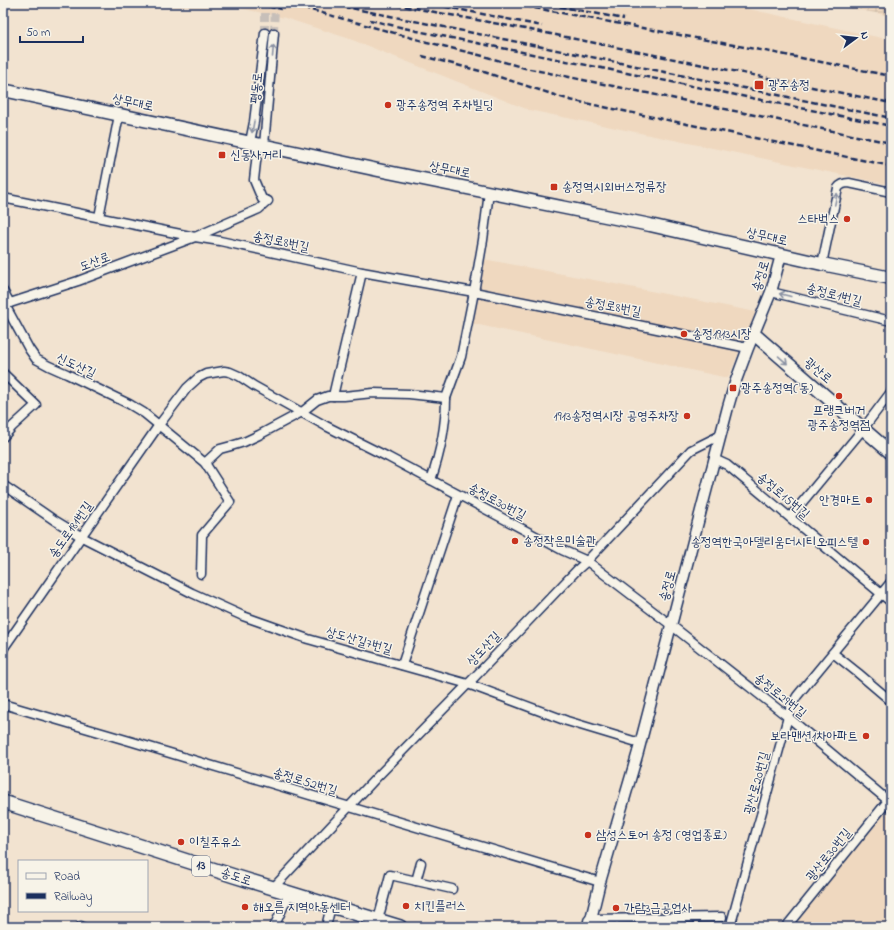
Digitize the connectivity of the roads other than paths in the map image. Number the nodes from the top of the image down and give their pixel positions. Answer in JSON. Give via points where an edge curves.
{"nodes":[{"id":1,"x":265,"y":32,"type":"tunnel mouth"},
{"id":2,"x":274,"y":33,"type":"tunnel mouth"},
{"id":3,"x":3,"y":90,"type":"edge"},
{"id":4,"x":119,"y":114,"type":"junction"},
{"id":5,"x":257,"y":144,"type":"junction"},
{"id":6,"x":489,"y":192,"type":"junction"},
{"id":7,"x":891,"y":192,"type":"edge"},
{"id":8,"x":3,"y":198,"type":"edge"},
{"id":9,"x":99,"y":217,"type":"junction"},
{"id":10,"x":195,"y":237,"type":"junction"},
{"id":11,"x":781,"y":255,"type":"junction"},
{"id":12,"x":822,"y":264,"type":"junction"},
{"id":13,"x":362,"y":272,"type":"junction"},
{"id":14,"x":891,"y":278,"type":"edge"},
{"id":15,"x":3,"y":291,"type":"edge"},
{"id":16,"x":474,"y":292,"type":"junction"},
{"id":17,"x":771,"y":292,"type":"junction"},
{"id":18,"x":6,"y":305,"type":"edge"},
{"id":19,"x":891,"y":321,"type":"edge"},
{"id":20,"x":754,"y":334,"type":"junction"},
{"id":21,"x":748,"y":348,"type":"junction"},
{"id":22,"x":210,"y":373,"type":"joint"},
{"id":23,"x":3,"y":374,"type":"edge"},
{"id":24,"x":891,"y":392,"type":"edge"},
{"id":25,"x":333,"y":396,"type":"junction"},
{"id":26,"x":446,"y":398,"type":"junction"},
{"id":27,"x":302,"y":412,"type":"junction"},
{"id":28,"x":159,"y":425,"type":"junction"},
{"id":29,"x":863,"y":429,"type":"junction"},
{"id":30,"x":719,"y":436,"type":"junction"},
{"id":31,"x":3,"y":437,"type":"edge"},
{"id":32,"x":891,"y":454,"type":"edge"},
{"id":33,"x":714,"y":459,"type":"junction"},
{"id":34,"x":205,"y":464,"type":"junction"},
{"id":35,"x":431,"y":480,"type":"junction"},
{"id":36,"x":3,"y":485,"type":"edge"},
{"id":37,"x":458,"y":494,"type":"junction"},
{"id":38,"x":790,"y":517,"type":"junction"},
{"id":39,"x":82,"y":536,"type":"junction"},
{"id":40,"x":587,"y":561,"type":"junction"},
{"id":41,"x":201,"y":574,"type":"dead end"},
{"id":42,"x":891,"y":582,"type":"edge"},
{"id":43,"x":882,"y":594,"type":"junction"},
{"id":44,"x":891,"y":602,"type":"edge"},
{"id":45,"x":671,"y":625,"type":"junction"},
{"id":46,"x":3,"y":648,"type":"edge"},
{"id":47,"x":833,"y":653,"type":"junction"},
{"id":48,"x":402,"y":666,"type":"junction"},
{"id":49,"x":468,"y":684,"type":"junction"},
{"id":50,"x":891,"y":701,"type":"edge"},
{"id":51,"x":3,"y":704,"type":"edge"},
{"id":52,"x":788,"y":717,"type":"junction"},
{"id":53,"x":640,"y":743,"type":"junction"},
{"id":54,"x":890,"y":800,"type":"edge"},
{"id":55,"x":3,"y":802,"type":"edge"},
{"id":56,"x":348,"y":807,"type":"junction"},
{"id":57,"x":422,"y":863,"type":"dead end"},
{"id":58,"x":416,"y":881,"type":"junction"},
{"id":59,"x":600,"y":882,"type":"junction"},
{"id":60,"x":273,"y":888,"type":"junction"},
{"id":61,"x":452,"y":889,"type":"dead end"},
{"id":62,"x":289,"y":894,"type":"junction"},
{"id":63,"x":331,"y":906,"type":"junction"},
{"id":64,"x":722,"y":917,"type":"dead end"},
{"id":65,"x":378,"y":920,"type":"junction"},
{"id":66,"x":588,"y":924,"type":"edge"},
{"id":67,"x":274,"y":927,"type":"edge"},
{"id":68,"x":326,"y":927,"type":"edge"},
{"id":69,"x":400,"y":927,"type":"edge"},
{"id":70,"x":731,"y":927,"type":"edge"},
{"id":71,"x":786,"y":927,"type":"edge"}],
"edges":[{"from":1,"to":5,"type":"street","name":"평동로","one_way":true,"via":[[254,122]]},
{"from":5,"to":2,"type":"street","name":"평동로","one_way":true},
{"from":3,"to":4,"type":"main road","name":"상무대로"},
{"from":4,"to":5,"type":"main road","name":"상무대로"},
{"from":4,"to":9,"type":"street"},
{"from":5,"to":6,"type":"main road","name":"상무대로"},
{"from":5,"to":10,"type":"street","name":"도산로","via":[[254,180],[262,199],[268,201],[259,209]]},
{"from":6,"to":11,"type":"main road","name":"상무대로"},
{"from":6,"to":16,"type":"street"},
{"from":12,"to":7,"type":"street","one_way":true,"via":[[840,185],[849,183]]},
{"from":8,"to":9,"type":"street"},
{"from":9,"to":10,"type":"street"},
{"from":10,"to":13,"type":"street","name":"송정로8번길"},
{"from":10,"to":18,"type":"street","name":"도산로"},
{"from":11,"to":12,"type":"main road","name":"상무대로"},
{"from":11,"to":17,"type":"street","name":"송정로"},
{"from":12,"to":14,"type":"main road","name":"상무대로"},
{"from":13,"to":16,"type":"street","name":"송정로8번길"},
{"from":13,"to":25,"type":"street"},
{"from":15,"to":18,"type":"street","name":"신도산길"},
{"from":16,"to":21,"type":"street","name":"송정로8번길"},
{"from":16,"to":26,"type":"street","via":[[461,357]]},
{"from":19,"to":17,"type":"street","name":"송정로1번길","one_way":true},
{"from":17,"to":20,"type":"street","name":"송정로"},
{"from":18,"to":28,"type":"street","name":"신도산길","via":[[36,359],[129,404]]},
{"from":20,"to":21,"type":"street","name":"송정로"},
{"from":20,"to":29,"type":"main road","name":"광산로","one_way":true},
{"from":21,"to":30,"type":"street","name":"송정로"},
{"from":22,"to":27,"type":"street","name":"송정로30번길","via":[[230,372]]},
{"from":22,"to":28,"type":"street","name":"송도로181번길","via":[[198,378],[187,388]]},
{"from":23,"to":31,"type":"street","via":[[36,405]]},
{"from":24,"to":29,"type":"street"},
{"from":25,"to":26,"type":"street","via":[[373,393]]},
{"from":25,"to":27,"type":"street","via":[[317,400]]},
{"from":26,"to":35,"type":"street","via":[[444,431]]},
{"from":27,"to":34,"type":"street","via":[[244,442],[220,448]]},
{"from":27,"to":35,"type":"street","name":"송정로30번길"},
{"from":28,"to":34,"type":"street"},
{"from":28,"to":39,"type":"street","name":"송도로181번길"},
{"from":29,"to":32,"type":"main road","name":"광산로"},
{"from":29,"to":38,"type":"street"},
{"from":30,"to":33,"type":"street","name":"송정로"},
{"from":30,"to":40,"type":"street","name":"상도산길","via":[[691,450]]},
{"from":33,"to":38,"type":"street","name":"송정로15번길","via":[[727,465]]},
{"from":33,"to":45,"type":"street","name":"송정로"},
{"from":34,"to":41,"type":"street","via":[[230,502],[202,535]]},
{"from":35,"to":37,"type":"street","name":"송정로30번길"},
{"from":36,"to":39,"type":"street","name":"상도산길7번길"},
{"from":37,"to":40,"type":"street","name":"송정로30번길"},
{"from":37,"to":48,"type":"street"},
{"from":38,"to":43,"type":"street","name":"송정로15번길"},
{"from":39,"to":46,"type":"street","name":"송도로181번길"},
{"from":39,"to":48,"type":"street","name":"상도산길7번길","via":[[192,593],[243,616],[308,639]]},
{"from":40,"to":45,"type":"street","name":"송정로30번길"},
{"from":40,"to":49,"type":"street","name":"상도산길"},
{"from":42,"to":43,"type":"street","name":"광산로20번길"},
{"from":43,"to":44,"type":"street","name":"송정로15번길"},
{"from":43,"to":47,"type":"street","name":"광산로20번길"},
{"from":45,"to":52,"type":"street","name":"송정로29번길"},
{"from":45,"to":53,"type":"street","name":"송정로"},
{"from":47,"to":50,"type":"street"},
{"from":47,"to":52,"type":"street","name":"광산로20번길","via":[[797,696]]},
{"from":48,"to":49,"type":"street","name":"상도산길7번길"},
{"from":49,"to":53,"type":"street","name":"상도산길7번길","via":[[567,721]]},
{"from":49,"to":56,"type":"street","name":"상도산길"},
{"from":51,"to":56,"type":"street","name":"송정로52번길"},
{"from":52,"to":54,"type":"street","name":"송정로29번길"},
{"from":52,"to":70,"type":"street","name":"광산로20번길"},
{"from":53,"to":59,"type":"street","name":"송정로"},
{"from":54,"to":71,"type":"street","name":"광산로30번길"},
{"from":55,"to":60,"type":"main road","name":"송도로","number":"13"},
{"from":56,"to":59,"type":"street","name":"송정로52번길"},
{"from":56,"to":60,"type":"street","name":"상도산길"},
{"from":57,"to":58,"type":"street"},
{"from":58,"to":61,"type":"street"},
{"from":58,"to":65,"type":"street","via":[[390,875]]},
{"from":59,"to":66,"type":"street","name":"송정로"},
{"from":60,"to":62,"type":"main road","name":"송도로","number":"13"},
{"from":62,"to":63,"type":"main road","name":"송도로","number":"13"},
{"from":62,"to":67,"type":"street"},
{"from":63,"to":65,"type":"main road","name":"송도로","number":"13"},
{"from":63,"to":68,"type":"street"},
{"from":64,"to":66,"type":"street"},
{"from":65,"to":69,"type":"main road","name":"송도로","number":"13"}]}
